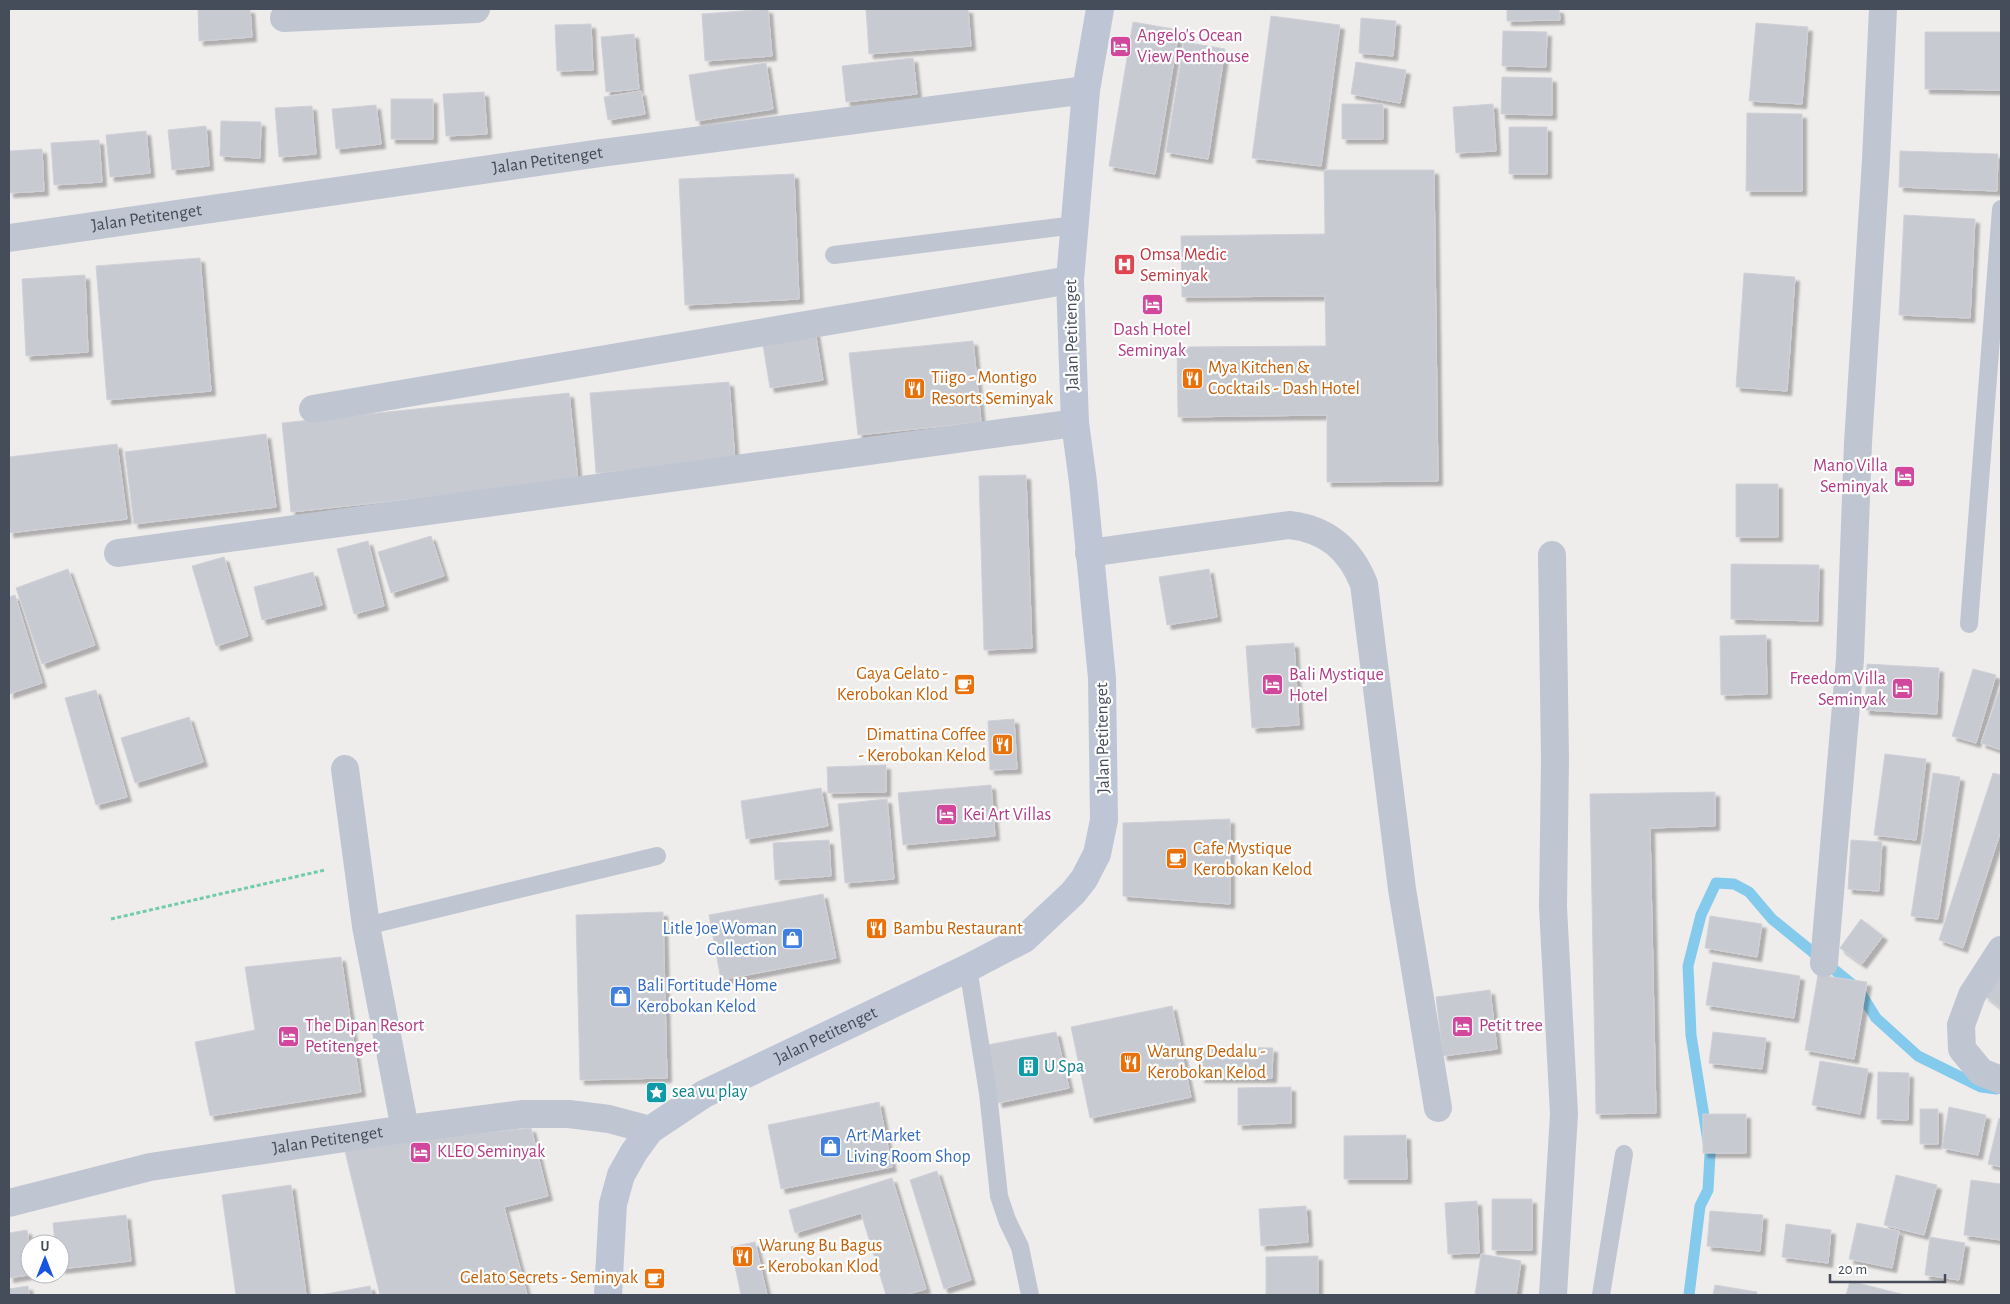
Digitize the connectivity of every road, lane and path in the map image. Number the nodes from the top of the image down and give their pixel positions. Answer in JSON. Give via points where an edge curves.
{"nodes":[{"id":1,"x":476,"y":9,"type":"edge"},
{"id":2,"x":1100,"y":9,"type":"edge"},
{"id":3,"x":1883,"y":9,"type":"edge"},
{"id":4,"x":284,"y":18,"type":"dead end"},
{"id":5,"x":1086,"y":90,"type":"junction"},
{"id":6,"x":2001,"y":209,"type":"edge"},
{"id":7,"x":1075,"y":225,"type":"junction"},
{"id":8,"x":9,"y":238,"type":"edge"},
{"id":9,"x":834,"y":255,"type":"dead end"},
{"id":10,"x":1070,"y":280,"type":"junction"},
{"id":11,"x":313,"y":409,"type":"dead end"},
{"id":12,"x":1075,"y":423,"type":"junction"},
{"id":13,"x":118,"y":553,"type":"dead end"},
{"id":14,"x":1089,"y":553,"type":"junction"},
{"id":15,"x":1552,"y":555,"type":"dead end"},
{"id":16,"x":1969,"y":624,"type":"dead end"},
{"id":17,"x":345,"y":769,"type":"dead end"},
{"id":18,"x":657,"y":856,"type":"dead end"},
{"id":19,"x":358,"y":862,"type":"junction"},
{"id":20,"x":110,"y":919,"type":"dead end"},
{"id":21,"x":366,"y":926,"type":"junction"},
{"id":22,"x":2001,"y":950,"type":"edge"},
{"id":23,"x":1824,"y":963,"type":"dead end"},
{"id":24,"x":968,"y":968,"type":"junction"},
{"id":25,"x":2001,"y":1080,"type":"edge"},
{"id":26,"x":1438,"y":1108,"type":"dead end"},
{"id":27,"x":405,"y":1129,"type":"junction"},
{"id":28,"x":650,"y":1130,"type":"junction"},
{"id":29,"x":1624,"y":1154,"type":"dead end"},
{"id":30,"x":9,"y":1204,"type":"edge"},
{"id":31,"x":608,"y":1295,"type":"edge"},
{"id":32,"x":1030,"y":1295,"type":"edge"},
{"id":33,"x":1552,"y":1295,"type":"edge"},
{"id":34,"x":1601,"y":1295,"type":"edge"}],
"edges":[{"from":1,"to":4,"type":"street"},
{"from":2,"to":5,"type":"main road","name":"Jalan Petitenget"},
{"from":3,"to":23,"type":"street","via":[[1858,443],[1850,659]]},
{"from":5,"to":7,"type":"main road","name":"Jalan Petitenget"},
{"from":5,"to":8,"type":"street","name":"Jalan Petitenget","via":[[601,152]]},
{"from":6,"to":16,"type":"lane"},
{"from":7,"to":9,"type":"lane"},
{"from":7,"to":10,"type":"main road","name":"Jalan Petitenget"},
{"from":10,"to":11,"type":"street"},
{"from":10,"to":12,"type":"main road","name":"Jalan Petitenget"},
{"from":12,"to":13,"type":"street"},
{"from":12,"to":14,"type":"main road","name":"Jalan Petitenget"},
{"from":14,"to":24,"type":"main road","name":"Jalan Petitenget","via":[[1102,678],[1104,820],[1097,854],[1073,894],[1024,939]]},
{"from":14,"to":26,"type":"street","via":[[1289,525],[1316,531],[1337,543],[1356,565],[1364,584],[1402,889]]},
{"from":15,"to":33,"type":"street","via":[[1553,907],[1564,1114]]},
{"from":17,"to":19,"type":"street"},
{"from":18,"to":21,"type":"lane"},
{"from":19,"to":20,"type":"path"},
{"from":19,"to":21,"type":"street"},
{"from":21,"to":27,"type":"street"},
{"from":22,"to":25,"type":"street","via":[[1972,995],[1960,1024],[1962,1049],[1981,1072]]},
{"from":24,"to":28,"type":"main road","name":"Jalan Petitenget","via":[[704,1094]]},
{"from":24,"to":32,"type":"lane","via":[[988,1093],[999,1196],[1020,1247]]},
{"from":27,"to":28,"type":"street","name":"Jalan Petitenget","via":[[523,1114],[569,1114],[609,1119]]},
{"from":27,"to":30,"type":"street","name":"Jalan Petitenget","via":[[150,1167]]},
{"from":28,"to":31,"type":"main road","name":"Jalan Petitenget","via":[[621,1175],[613,1204]]},
{"from":29,"to":34,"type":"lane"}]}
